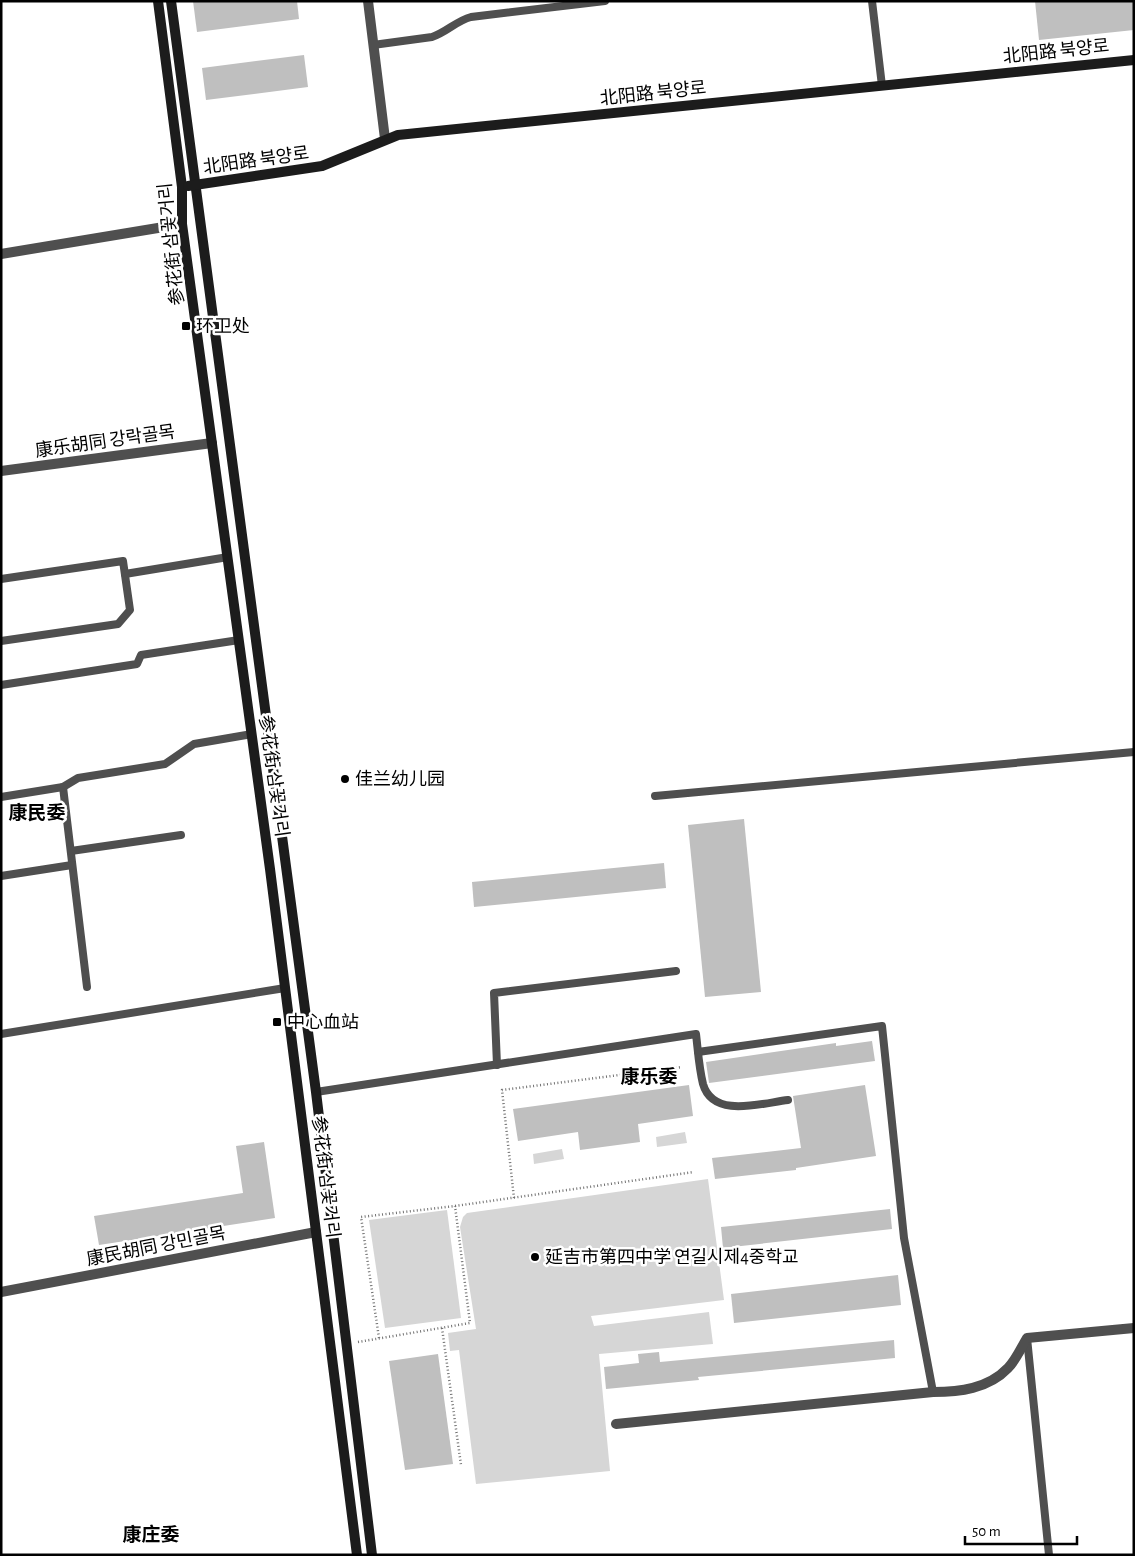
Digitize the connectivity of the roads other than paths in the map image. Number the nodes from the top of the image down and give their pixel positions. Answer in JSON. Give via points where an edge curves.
{"nodes":[{"id":1,"x":158,"y":1,"type":"edge"},
{"id":2,"x":171,"y":1,"type":"edge"},
{"id":3,"x":368,"y":1,"type":"edge"},
{"id":4,"x":605,"y":1,"type":"edge"},
{"id":5,"x":872,"y":1,"type":"edge"},
{"id":6,"x":531,"y":5,"type":"edge"},
{"id":7,"x":373,"y":45,"type":"junction"},
{"id":8,"x":1134,"y":60,"type":"edge"},
{"id":9,"x":882,"y":86,"type":"junction"},
{"id":10,"x":385,"y":139,"type":"junction"},
{"id":11,"x":195,"y":185,"type":"junction"},
{"id":12,"x":182,"y":187,"type":"junction"},
{"id":13,"x":182,"y":224,"type":"junction"},
{"id":14,"x":1,"y":254,"type":"edge"},
{"id":15,"x":212,"y":443,"type":"junction"},
{"id":16,"x":1,"y":472,"type":"edge"},
{"id":17,"x":228,"y":557,"type":"junction"},
{"id":18,"x":125,"y":574,"type":"junction"},
{"id":19,"x":1,"y":579,"type":"edge"},
{"id":20,"x":239,"y":640,"type":"junction"},
{"id":21,"x":1,"y":642,"type":"edge"},
{"id":22,"x":1,"y":685,"type":"edge"},
{"id":23,"x":252,"y":734,"type":"junction"},
{"id":24,"x":1134,"y":752,"type":"edge"},
{"id":25,"x":63,"y":788,"type":"junction"},
{"id":26,"x":654,"y":796,"type":"dead end"},
{"id":27,"x":1,"y":797,"type":"edge"},
{"id":28,"x":181,"y":836,"type":"dead end"},
{"id":29,"x":71,"y":851,"type":"junction"},
{"id":30,"x":72,"y":865,"type":"junction"},
{"id":31,"x":1,"y":876,"type":"edge"},
{"id":32,"x":676,"y":971,"type":"dead end"},
{"id":33,"x":87,"y":987,"type":"dead end"},
{"id":34,"x":285,"y":988,"type":"junction"},
{"id":35,"x":1,"y":1034,"type":"edge"},
{"id":36,"x":698,"y":1052,"type":"junction"},
{"id":37,"x":497,"y":1064,"type":"junction"},
{"id":38,"x":316,"y":1092,"type":"junction"},
{"id":39,"x":788,"y":1100,"type":"dead end"},
{"id":40,"x":316,"y":1232,"type":"junction"},
{"id":41,"x":1,"y":1292,"type":"edge"},
{"id":42,"x":1134,"y":1328,"type":"edge"},
{"id":43,"x":1027,"y":1338,"type":"junction"},
{"id":44,"x":933,"y":1392,"type":"junction"},
{"id":45,"x":616,"y":1424,"type":"dead end"},
{"id":46,"x":357,"y":1555,"type":"edge"},
{"id":47,"x":372,"y":1555,"type":"edge"},
{"id":48,"x":1049,"y":1555,"type":"edge"}],
"edges":[{"from":1,"to":12,"type":"main road","name":"参花街 삼꽃거리"},
{"from":2,"to":11,"type":"main road","name":"参花街 삼꽃거리"},
{"from":3,"to":7,"type":"street"},
{"from":4,"to":6,"type":"lane"},
{"from":5,"to":9,"type":"lane"},
{"from":6,"to":7,"type":"lane","via":[[459,20],[432,37]]},
{"from":7,"to":10,"type":"street"},
{"from":8,"to":9,"type":"main road","name":"北阳路 북양로"},
{"from":9,"to":10,"type":"main road","name":"北阳路 북양로","via":[[398,135]]},
{"from":10,"to":11,"type":"main road","name":"北阳路 북양로","via":[[322,166]]},
{"from":11,"to":12,"type":"main road","name":"北阳路 북양로"},
{"from":11,"to":38,"type":"main road","name":"参花街 삼꽃거리"},
{"from":12,"to":13,"type":"main road","name":"参花街 삼꽃거리"},
{"from":13,"to":14,"type":"street"},
{"from":13,"to":15,"type":"main road","name":"参花街 삼꽃거리"},
{"from":15,"to":16,"type":"street","name":"康乐胡同 강락골목"},
{"from":15,"to":17,"type":"main road","name":"参花街 삼꽃거리"},
{"from":17,"to":18,"type":"lane"},
{"from":17,"to":20,"type":"main road","name":"参花街 삼꽃거리"},
{"from":18,"to":19,"type":"lane","via":[[123,561]]},
{"from":18,"to":21,"type":"lane","via":[[130,610],[118,624]]},
{"from":20,"to":22,"type":"lane","via":[[141,655],[137,664]]},
{"from":20,"to":23,"type":"main road","name":"参花街 삼꽃거리"},
{"from":23,"to":25,"type":"lane","via":[[194,744],[165,764],[78,778]]},
{"from":23,"to":34,"type":"main road","name":"参花街 삼꽃거리"},
{"from":24,"to":26,"type":"lane"},
{"from":25,"to":27,"type":"lane"},
{"from":25,"to":29,"type":"lane"},
{"from":28,"to":29,"type":"lane"},
{"from":29,"to":30,"type":"lane"},
{"from":30,"to":31,"type":"lane"},
{"from":30,"to":33,"type":"lane"},
{"from":32,"to":37,"type":"lane","via":[[494,993]]},
{"from":34,"to":35,"type":"lane"},
{"from":34,"to":40,"type":"main road","name":"参花街 삼꽃거리"},
{"from":36,"to":37,"type":"lane","via":[[696,1034]]},
{"from":36,"to":39,"type":"lane","via":[[703,1085],[711,1100],[733,1107]]},
{"from":36,"to":44,"type":"lane","via":[[882,1026],[904,1238]]},
{"from":37,"to":38,"type":"lane"},
{"from":38,"to":47,"type":"main road","name":"参花街 삼꽃거리"},
{"from":40,"to":41,"type":"street","name":"康民胡同 강민골목"},
{"from":40,"to":46,"type":"main road","name":"参花街 삼꽃거리"},
{"from":42,"to":43,"type":"street"},
{"from":43,"to":44,"type":"street","via":[[1009,1368],[990,1382],[961,1392]]},
{"from":43,"to":48,"type":"lane"},
{"from":44,"to":45,"type":"street"}]}
